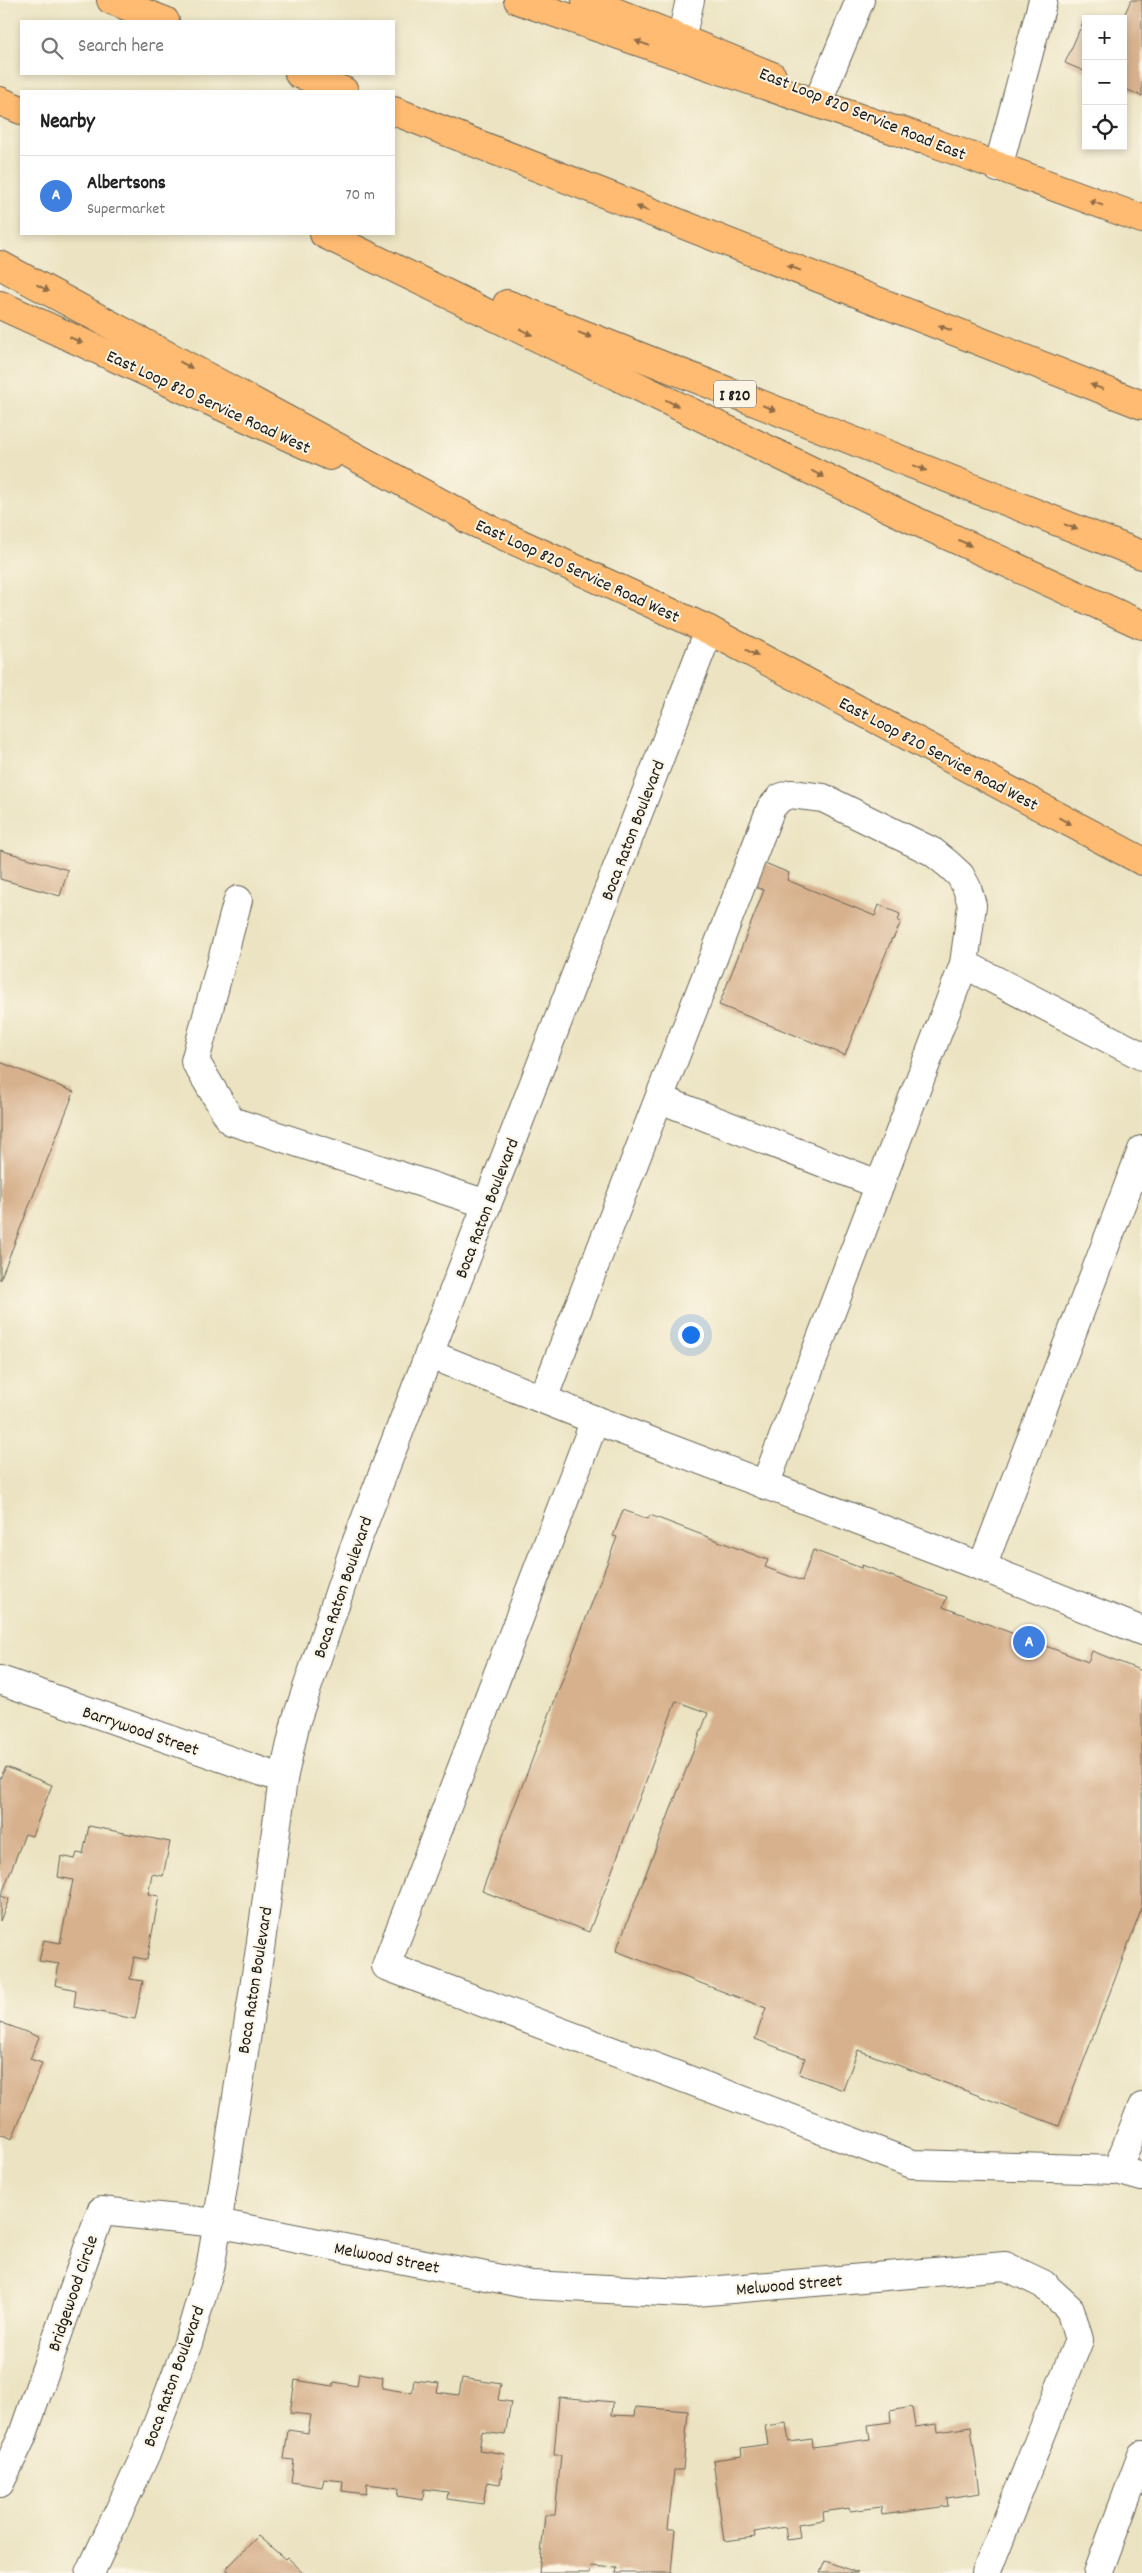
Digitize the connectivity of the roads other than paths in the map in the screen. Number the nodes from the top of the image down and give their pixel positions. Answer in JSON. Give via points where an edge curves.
{"nodes":[{"id":1,"x":111,"y":0,"type":"edge"},
{"id":2,"x":518,"y":0,"type":"edge"},
{"id":3,"x":586,"y":0,"type":"edge"},
{"id":4,"x":690,"y":0,"type":"edge"},
{"id":5,"x":860,"y":0,"type":"edge"},
{"id":6,"x":1043,"y":0,"type":"edge"},
{"id":7,"x":162,"y":20,"type":"edge"},
{"id":8,"x":681,"y":39,"type":"junction"},
{"id":9,"x":302,"y":75,"type":"edge"},
{"id":10,"x":341,"y":90,"type":"edge"},
{"id":11,"x":820,"y":97,"type":"junction"},
{"id":12,"x":0,"y":101,"type":"edge"},
{"id":13,"x":20,"y":110,"type":"edge"},
{"id":14,"x":395,"y":111,"type":"edge"},
{"id":15,"x":920,"y":139,"type":"junction"},
{"id":16,"x":998,"y":168,"type":"junction"},
{"id":17,"x":1142,"y":219,"type":"edge"},
{"id":18,"x":326,"y":235,"type":"edge"},
{"id":19,"x":331,"y":235,"type":"edge"},
{"id":20,"x":0,"y":265,"type":"edge"},
{"id":21,"x":0,"y":305,"type":"edge"},
{"id":22,"x":1142,"y":405,"type":"edge"},
{"id":23,"x":489,"y":529,"type":"junction"},
{"id":24,"x":1142,"y":555,"type":"edge"},
{"id":25,"x":1142,"y":625,"type":"edge"},
{"id":26,"x":709,"y":630,"type":"junction"},
{"id":27,"x":1142,"y":861,"type":"edge"},
{"id":28,"x":238,"y":900,"type":"dead end"},
{"id":29,"x":964,"y":964,"type":"junction"},
{"id":30,"x":1142,"y":1056,"type":"edge"},
{"id":31,"x":660,"y":1099,"type":"junction"},
{"id":32,"x":1142,"y":1150,"type":"edge"},
{"id":33,"x":880,"y":1185,"type":"junction"},
{"id":34,"x":487,"y":1204,"type":"junction"},
{"id":35,"x":430,"y":1354,"type":"junction"},
{"id":36,"x":543,"y":1399,"type":"junction"},
{"id":37,"x":595,"y":1420,"type":"junction"},
{"id":38,"x":764,"y":1485,"type":"junction"},
{"id":39,"x":982,"y":1567,"type":"junction"},
{"id":40,"x":1142,"y":1631,"type":"edge"},
{"id":41,"x":0,"y":1680,"type":"edge"},
{"id":42,"x":283,"y":1779,"type":"junction"},
{"id":43,"x":1142,"y":2107,"type":"edge"},
{"id":44,"x":1130,"y":2174,"type":"edge"},
{"id":45,"x":217,"y":2224,"type":"junction"},
{"id":46,"x":1141,"y":2459,"type":"edge"},
{"id":47,"x":0,"y":2483,"type":"edge"},
{"id":48,"x":90,"y":2573,"type":"edge"},
{"id":49,"x":986,"y":2573,"type":"edge"},
{"id":50,"x":1098,"y":2573,"type":"edge"}],
"edges":[{"from":1,"to":7,"type":"main road"},
{"from":15,"to":2,"type":"main road","one_way":true},
{"from":3,"to":8,"type":"main road","name":"East Loop 820 Service Road East"},
{"from":4,"to":8,"type":"street"},
{"from":5,"to":11,"type":"street"},
{"from":6,"to":16,"type":"street"},
{"from":8,"to":11,"type":"main road","name":"East Loop 820 Service Road East"},
{"from":9,"to":10,"type":"main road"},
{"from":11,"to":15,"type":"main road","name":"East Loop 820 Service Road East"},
{"from":12,"to":13,"type":"main road"},
{"from":22,"to":14,"type":"main road","one_way":true},
{"from":15,"to":16,"type":"main road","name":"East Loop 820 Service Road East"},
{"from":17,"to":16,"type":"main road","name":"East Loop 820 Service Road East","one_way":true},
{"from":18,"to":25,"type":"main road","one_way":true,"via":[[907,517]]},
{"from":19,"to":24,"type":"main road","number":"I 820","one_way":true},
{"from":20,"to":23,"type":"main road","one_way":true},
{"from":21,"to":23,"type":"main road","name":"East Loop 820 Service Road West","one_way":true},
{"from":23,"to":26,"type":"main road","name":"East Loop 820 Service Road West"},
{"from":26,"to":27,"type":"main road","name":"East Loop 820 Service Road West","one_way":true},
{"from":26,"to":34,"type":"street","name":"Boca Raton Boulevard"},
{"from":28,"to":34,"type":"street","via":[[195,1061],[231,1121]]},
{"from":29,"to":30,"type":"street"},
{"from":29,"to":31,"type":"street","via":[[972,905],[967,888],[948,864],[933,852],[823,798],[791,794],[780,798],[771,808]]},
{"from":29,"to":33,"type":"street"},
{"from":31,"to":33,"type":"street"},
{"from":31,"to":36,"type":"street"},
{"from":32,"to":39,"type":"street"},
{"from":33,"to":38,"type":"street"},
{"from":34,"to":35,"type":"street","name":"Boca Raton Boulevard"},
{"from":35,"to":36,"type":"street"},
{"from":35,"to":42,"type":"street","name":"Boca Raton Boulevard","via":[[353,1551],[296,1721]]},
{"from":36,"to":37,"type":"street"},
{"from":37,"to":38,"type":"street"},
{"from":37,"to":44,"type":"street","via":[[386,1966],[912,2164]]},
{"from":38,"to":39,"type":"street"},
{"from":39,"to":40,"type":"street"},
{"from":41,"to":42,"type":"street","name":"Barrywood Street"},
{"from":42,"to":45,"type":"street","name":"Boca Raton Boulevard"},
{"from":43,"to":44,"type":"street"},
{"from":45,"to":47,"type":"street","name":"Bridgewood Circle","via":[[101,2211],[22,2437]]},
{"from":45,"to":48,"type":"street","name":"Boca Raton Boulevard","via":[[211,2264],[188,2343],[148,2449]]},
{"from":45,"to":49,"type":"street","name":"Melwood Street","via":[[530,2285],[684,2293],[1005,2266],[1043,2284],[1070,2309],[1079,2340]]},
{"from":46,"to":50,"type":"street"}]}
